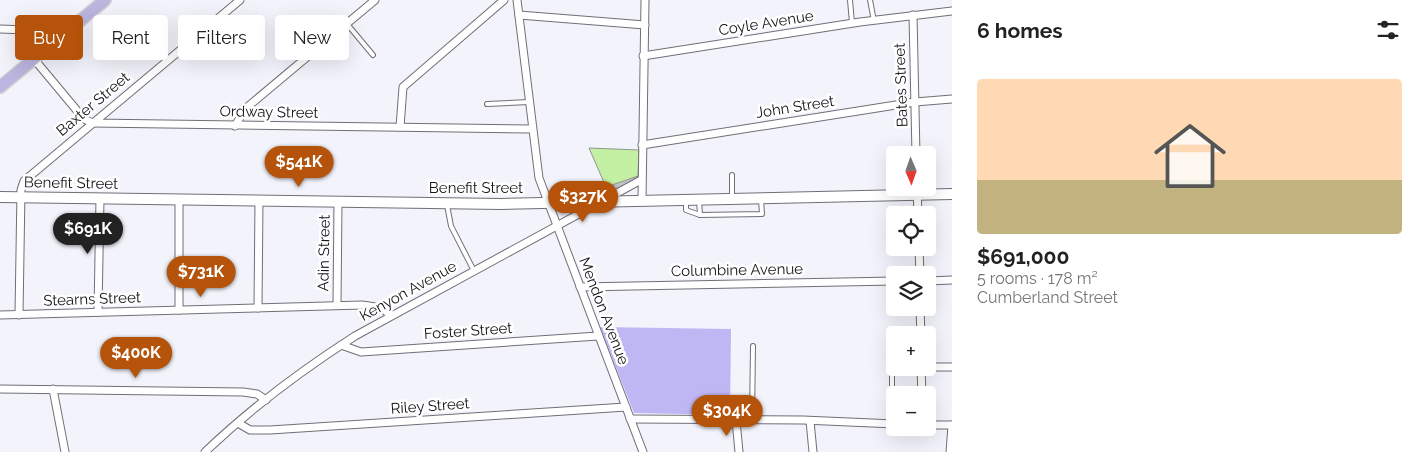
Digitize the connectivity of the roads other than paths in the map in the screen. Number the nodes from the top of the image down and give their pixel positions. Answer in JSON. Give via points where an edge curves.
{"nodes":[{"id":1,"x":105,"y":0,"type":"edge"},
{"id":2,"x":240,"y":0,"type":"edge"},
{"id":3,"x":375,"y":0,"type":"edge"},
{"id":4,"x":504,"y":0,"type":"edge"},
{"id":5,"x":517,"y":0,"type":"edge"},
{"id":6,"x":645,"y":0,"type":"edge"},
{"id":7,"x":850,"y":0,"type":"edge"},
{"id":8,"x":870,"y":0,"type":"edge"},
{"id":9,"x":952,"y":11,"type":"edge"},
{"id":10,"x":519,"y":15,"type":"junction"},
{"id":11,"x":913,"y":15,"type":"junction"},
{"id":12,"x":83,"y":18,"type":"edge"},
{"id":13,"x":874,"y":21,"type":"junction"},
{"id":14,"x":349,"y":22,"type":"edge"},
{"id":15,"x":852,"y":24,"type":"junction"},
{"id":16,"x":645,"y":25,"type":"junction"},
{"id":17,"x":349,"y":26,"type":"edge"},
{"id":18,"x":0,"y":29,"type":"edge"},
{"id":19,"x":15,"y":30,"type":"edge"},
{"id":20,"x":373,"y":55,"type":"dead end"},
{"id":21,"x":644,"y":56,"type":"junction"},
{"id":22,"x":33,"y":60,"type":"edge"},
{"id":23,"x":35,"y":60,"type":"edge"},
{"id":24,"x":304,"y":60,"type":"edge"},
{"id":25,"x":0,"y":87,"type":"edge"},
{"id":26,"x":952,"y":99,"type":"edge"},
{"id":27,"x":529,"y":102,"type":"junction"},
{"id":28,"x":915,"y":102,"type":"junction"},
{"id":29,"x":487,"y":104,"type":"dead end"},
{"id":30,"x":92,"y":123,"type":"junction"},
{"id":31,"x":235,"y":126,"type":"junction"},
{"id":32,"x":400,"y":127,"type":"junction"},
{"id":33,"x":532,"y":129,"type":"junction"},
{"id":34,"x":642,"y":145,"type":"junction"},
{"id":35,"x":916,"y":146,"type":"edge"},
{"id":36,"x":732,"y":175,"type":"dead end"},
{"id":37,"x":641,"y":180,"type":"junction"},
{"id":38,"x":886,"y":192,"type":"edge"},
{"id":39,"x":936,"y":193,"type":"edge"},
{"id":40,"x":952,"y":194,"type":"edge"},
{"id":41,"x":0,"y":197,"type":"edge"},
{"id":42,"x":21,"y":197,"type":"junction"},
{"id":43,"x":100,"y":198,"type":"junction"},
{"id":44,"x":761,"y":198,"type":"junction"},
{"id":45,"x":179,"y":199,"type":"junction"},
{"id":46,"x":732,"y":199,"type":"junction"},
{"id":47,"x":259,"y":200,"type":"junction"},
{"id":48,"x":686,"y":200,"type":"junction"},
{"id":49,"x":699,"y":200,"type":"junction"},
{"id":50,"x":642,"y":201,"type":"junction"},
{"id":51,"x":338,"y":202,"type":"junction"},
{"id":52,"x":599,"y":202,"type":"junction"},
{"id":53,"x":446,"y":203,"type":"junction"},
{"id":54,"x":548,"y":203,"type":"junction"},
{"id":55,"x":700,"y":215,"type":"junction"},
{"id":56,"x":556,"y":225,"type":"junction"},
{"id":57,"x":474,"y":271,"type":"junction"},
{"id":58,"x":952,"y":280,"type":"edge"},
{"id":59,"x":886,"y":281,"type":"edge"},
{"id":60,"x":936,"y":281,"type":"edge"},
{"id":61,"x":580,"y":287,"type":"junction"},
{"id":62,"x":337,"y":305,"type":"junction"},
{"id":63,"x":258,"y":308,"type":"junction"},
{"id":64,"x":178,"y":310,"type":"junction"},
{"id":65,"x":98,"y":312,"type":"junction"},
{"id":66,"x":0,"y":315,"type":"edge"},
{"id":67,"x":19,"y":315,"type":"junction"},
{"id":68,"x":391,"y":316,"type":"junction"},
{"id":69,"x":598,"y":336,"type":"junction"},
{"id":70,"x":341,"y":346,"type":"junction"},
{"id":71,"x":753,"y":346,"type":"dead end"},
{"id":72,"x":936,"y":367,"type":"edge"},
{"id":73,"x":952,"y":367,"type":"edge"},
{"id":74,"x":0,"y":389,"type":"edge"},
{"id":75,"x":53,"y":389,"type":"junction"},
{"id":76,"x":266,"y":400,"type":"junction"},
{"id":77,"x":626,"y":407,"type":"junction"},
{"id":78,"x":630,"y":419,"type":"junction"},
{"id":79,"x":736,"y":420,"type":"junction"},
{"id":80,"x":752,"y":420,"type":"junction"},
{"id":81,"x":810,"y":421,"type":"junction"},
{"id":82,"x":238,"y":423,"type":"junction"},
{"id":83,"x":886,"y":424,"type":"edge"},
{"id":84,"x":936,"y":425,"type":"edge"},
{"id":85,"x":952,"y":425,"type":"edge"},
{"id":86,"x":65,"y":452,"type":"edge"},
{"id":87,"x":206,"y":452,"type":"edge"},
{"id":88,"x":643,"y":452,"type":"edge"},
{"id":89,"x":739,"y":452,"type":"edge"},
{"id":90,"x":813,"y":452,"type":"edge"},
{"id":91,"x":950,"y":452,"type":"edge"}],
"edges":[{"from":1,"to":12,"type":"main road"},
{"from":2,"to":30,"type":"street","name":"Baxter Street"},
{"from":3,"to":14,"type":"street"},
{"from":4,"to":32,"type":"street","via":[[404,87]]},
{"from":5,"to":10,"type":"street","name":"Mendon Avenue"},
{"from":6,"to":16,"type":"street"},
{"from":7,"to":15,"type":"lane"},
{"from":8,"to":13,"type":"lane"},
{"from":9,"to":11,"type":"street","name":"Coyle Avenue"},
{"from":10,"to":16,"type":"street"},
{"from":10,"to":27,"type":"street","name":"Mendon Avenue"},
{"from":11,"to":13,"type":"street","name":"Coyle Avenue"},
{"from":11,"to":28,"type":"street","name":"Bates Street"},
{"from":13,"to":15,"type":"street","name":"Coyle Avenue"},
{"from":15,"to":21,"type":"street","name":"Coyle Avenue"},
{"from":16,"to":21,"type":"street"},
{"from":17,"to":20,"type":"lane"},
{"from":18,"to":19,"type":"street"},
{"from":21,"to":34,"type":"street"},
{"from":22,"to":25,"type":"main road"},
{"from":23,"to":30,"type":"street","via":[[84,119]]},
{"from":24,"to":31,"type":"street","via":[[245,109]]},
{"from":26,"to":28,"type":"street","name":"John Street"},
{"from":27,"to":29,"type":"lane"},
{"from":27,"to":33,"type":"street","name":"Mendon Avenue"},
{"from":28,"to":34,"type":"street","name":"John Street"},
{"from":28,"to":35,"type":"street","name":"Bates Street"},
{"from":30,"to":31,"type":"street","name":"Ordway Street"},
{"from":30,"to":42,"type":"street","name":"Baxter Street","via":[[27,178],[22,185]]},
{"from":31,"to":32,"type":"street","name":"Ordway Street"},
{"from":32,"to":33,"type":"street","name":"Ordway Street"},
{"from":33,"to":54,"type":"street","name":"Mendon Avenue","via":[[538,178]]},
{"from":34,"to":37,"type":"street"},
{"from":36,"to":46,"type":"lane"},
{"from":37,"to":50,"type":"street"},
{"from":37,"to":52,"type":"street","name":"Kenyon Avenue"},
{"from":38,"to":44,"type":"street","name":"Benefit Street"},
{"from":39,"to":40,"type":"street","name":"Benefit Street"},
{"from":41,"to":42,"type":"street","name":"Benefit Street"},
{"from":42,"to":43,"type":"street","name":"Benefit Street"},
{"from":42,"to":67,"type":"street"},
{"from":43,"to":45,"type":"street","name":"Benefit Street"},
{"from":43,"to":65,"type":"street"},
{"from":44,"to":46,"type":"street","name":"Benefit Street"},
{"from":44,"to":55,"type":"lane","via":[[762,214]]},
{"from":45,"to":47,"type":"street","name":"Benefit Street"},
{"from":45,"to":64,"type":"street"},
{"from":46,"to":49,"type":"street","name":"Benefit Street"},
{"from":47,"to":51,"type":"street","name":"Benefit Street"},
{"from":47,"to":63,"type":"street"},
{"from":48,"to":49,"type":"street","name":"Benefit Street"},
{"from":48,"to":50,"type":"street","name":"Benefit Street"},
{"from":48,"to":55,"type":"lane","via":[[686,210]]},
{"from":49,"to":55,"type":"lane"},
{"from":50,"to":52,"type":"street","name":"Benefit Street"},
{"from":51,"to":53,"type":"street","name":"Benefit Street"},
{"from":51,"to":62,"type":"street","name":"Adin Street"},
{"from":52,"to":54,"type":"street","name":"Benefit Street"},
{"from":52,"to":56,"type":"street","name":"Kenyon Avenue"},
{"from":53,"to":54,"type":"street","name":"Benefit Street"},
{"from":53,"to":57,"type":"lane","via":[[451,226]]},
{"from":54,"to":56,"type":"street","name":"Mendon Avenue"},
{"from":56,"to":57,"type":"street","name":"Kenyon Avenue"},
{"from":56,"to":61,"type":"street","name":"Mendon Avenue"},
{"from":57,"to":68,"type":"street","name":"Kenyon Avenue"},
{"from":58,"to":60,"type":"street"},
{"from":59,"to":61,"type":"street","name":"Columbine Avenue"},
{"from":61,"to":69,"type":"street","name":"Mendon Avenue"},
{"from":62,"to":63,"type":"street","name":"Stearns Street"},
{"from":62,"to":68,"type":"street","name":"Stearns Street","via":[[376,306]]},
{"from":63,"to":64,"type":"street","name":"Stearns Street"},
{"from":64,"to":65,"type":"street","name":"Stearns Street"},
{"from":65,"to":67,"type":"street","name":"Stearns Street"},
{"from":66,"to":67,"type":"street","name":"Stearns Street"},
{"from":68,"to":70,"type":"street","name":"Kenyon Avenue"},
{"from":69,"to":70,"type":"street","name":"Foster Street","via":[[361,352]]},
{"from":69,"to":77,"type":"street","name":"Mendon Avenue"},
{"from":70,"to":76,"type":"street","name":"Kenyon Avenue"},
{"from":71,"to":80,"type":"lane"},
{"from":72,"to":73,"type":"street"},
{"from":74,"to":75,"type":"street"},
{"from":75,"to":76,"type":"street","via":[[243,392],[257,394]]},
{"from":75,"to":86,"type":"street"},
{"from":76,"to":82,"type":"street","name":"Kenyon Avenue"},
{"from":77,"to":78,"type":"street","name":"Mendon Avenue"},
{"from":77,"to":82,"type":"street","name":"Riley Street","via":[[262,430],[250,430]]},
{"from":78,"to":79,"type":"street"},
{"from":78,"to":88,"type":"street","name":"Mendon Avenue"},
{"from":79,"to":80,"type":"street"},
{"from":79,"to":89,"type":"street"},
{"from":80,"to":81,"type":"street"},
{"from":81,"to":83,"type":"street"},
{"from":81,"to":90,"type":"street"},
{"from":82,"to":87,"type":"street","name":"Kenyon Avenue"},
{"from":84,"to":85,"type":"street"},
{"from":85,"to":91,"type":"street"}]}
